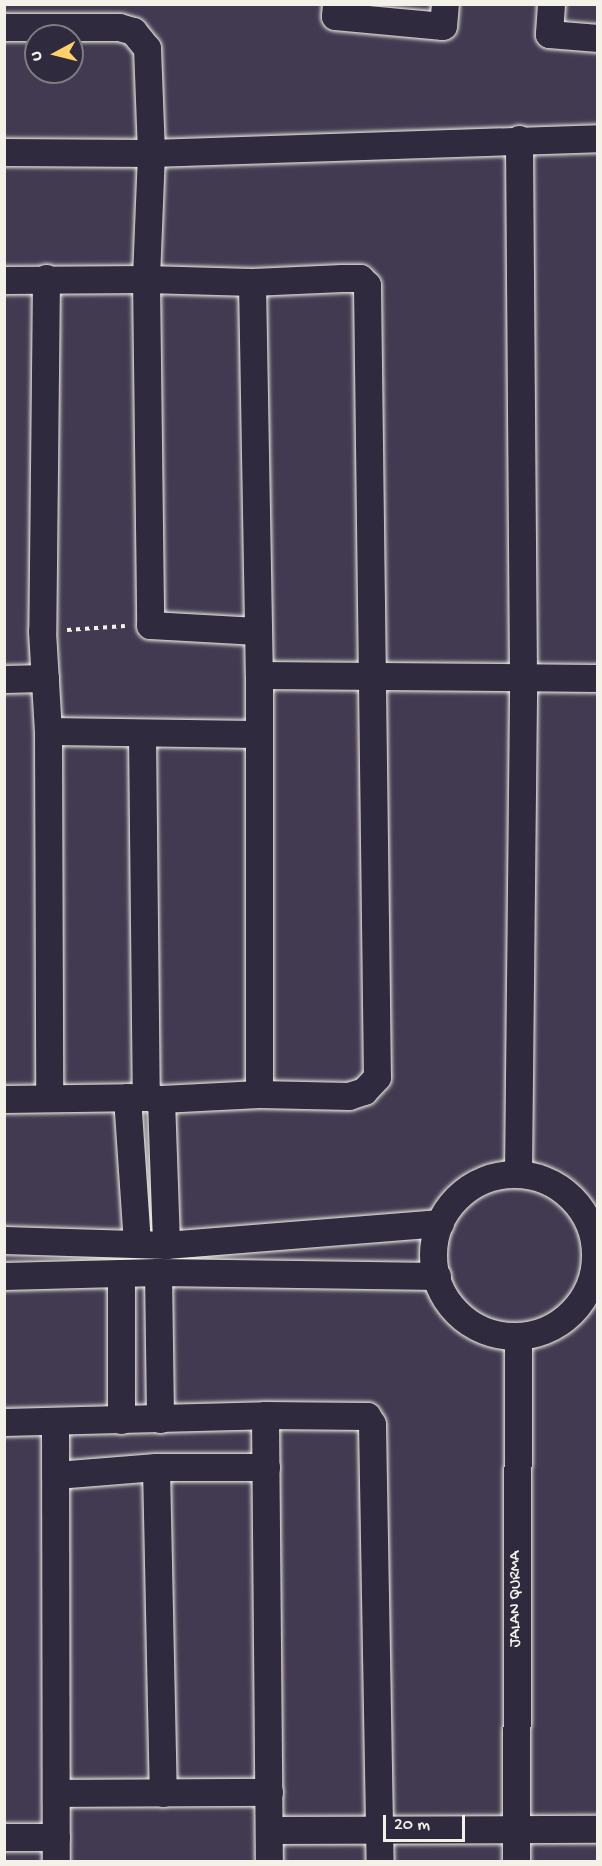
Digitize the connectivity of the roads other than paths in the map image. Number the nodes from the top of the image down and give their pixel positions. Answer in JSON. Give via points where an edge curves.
{"nodes":[{"id":1,"x":336,"y":4,"type":"edge"},
{"id":2,"x":445,"y":4,"type":"edge"},
{"id":3,"x":551,"y":4,"type":"edge"},
{"id":4,"x":4,"y":27,"type":"edge"},
{"id":5,"x":597,"y":38,"type":"edge"},
{"id":6,"x":597,"y":138,"type":"edge"},
{"id":7,"x":519,"y":139,"type":"junction"},
{"id":8,"x":4,"y":152,"type":"edge"},
{"id":9,"x":151,"y":153,"type":"junction"},
{"id":10,"x":46,"y":279,"type":"junction"},
{"id":11,"x":146,"y":279,"type":"junction"},
{"id":12,"x":4,"y":280,"type":"edge"},
{"id":13,"x":252,"y":282,"type":"junction"},
{"id":14,"x":257,"y":631,"type":"junction"},
{"id":15,"x":259,"y":675,"type":"junction"},
{"id":16,"x":522,"y":677,"type":"junction"},
{"id":17,"x":45,"y":678,"type":"junction"},
{"id":18,"x":370,"y":678,"type":"junction"},
{"id":19,"x":597,"y":678,"type":"edge"},
{"id":20,"x":4,"y":679,"type":"edge"},
{"id":21,"x":48,"y":731,"type":"junction"},
{"id":22,"x":142,"y":733,"type":"junction"},
{"id":23,"x":259,"y":734,"type":"junction"},
{"id":24,"x":259,"y":1094,"type":"junction"},
{"id":25,"x":49,"y":1098,"type":"junction"},
{"id":26,"x":145,"y":1098,"type":"junction"},
{"id":27,"x":4,"y":1099,"type":"edge"},
{"id":28,"x":518,"y":1174,"type":"junction"},
{"id":29,"x":440,"y":1223,"type":"junction"},
{"id":30,"x":595,"y":1234,"type":"edge"},
{"id":31,"x":4,"y":1240,"type":"edge"},
{"id":32,"x":137,"y":1244,"type":"junction"},
{"id":33,"x":166,"y":1245,"type":"junction"},
{"id":34,"x":596,"y":1270,"type":"edge"},
{"id":35,"x":159,"y":1272,"type":"junction"},
{"id":36,"x":120,"y":1273,"type":"junction"},
{"id":37,"x":4,"y":1276,"type":"edge"},
{"id":38,"x":437,"y":1276,"type":"junction"},
{"id":39,"x":518,"y":1336,"type":"junction"},
{"id":40,"x":265,"y":1415,"type":"junction"},
{"id":41,"x":160,"y":1419,"type":"junction"},
{"id":42,"x":121,"y":1420,"type":"junction"},
{"id":43,"x":55,"y":1421,"type":"junction"},
{"id":44,"x":4,"y":1422,"type":"edge"},
{"id":45,"x":156,"y":1467,"type":"junction"},
{"id":46,"x":266,"y":1467,"type":"junction"},
{"id":47,"x":56,"y":1475,"type":"junction"},
{"id":48,"x":268,"y":1792,"type":"junction"},
{"id":49,"x":57,"y":1793,"type":"junction"},
{"id":50,"x":163,"y":1793,"type":"junction"},
{"id":51,"x":515,"y":1829,"type":"junction"},
{"id":52,"x":597,"y":1829,"type":"edge"},
{"id":53,"x":269,"y":1830,"type":"junction"},
{"id":54,"x":380,"y":1830,"type":"junction"},
{"id":55,"x":4,"y":1837,"type":"edge"},
{"id":56,"x":56,"y":1849,"type":"edge"},
{"id":57,"x":269,"y":1862,"type":"edge"},
{"id":58,"x":380,"y":1862,"type":"edge"},
{"id":59,"x":516,"y":1862,"type":"edge"}],
"edges":[{"from":1,"to":2,"type":"street","via":[[335,16],[443,26]]},
{"from":3,"to":5,"type":"street","via":[[549,34]]},
{"from":4,"to":9,"type":"street","via":[[119,27],[133,31],[147,48]]},
{"from":6,"to":7,"type":"street"},
{"from":7,"to":9,"type":"street"},
{"from":7,"to":16,"type":"street"},
{"from":8,"to":9,"type":"street"},
{"from":9,"to":11,"type":"street"},
{"from":10,"to":11,"type":"street"},
{"from":10,"to":12,"type":"street"},
{"from":10,"to":17,"type":"street","via":[[42,631]]},
{"from":11,"to":13,"type":"street"},
{"from":11,"to":14,"type":"street","via":[[150,625]]},
{"from":13,"to":14,"type":"street"},
{"from":13,"to":18,"type":"street","via":[[360,278],[367,285]]},
{"from":14,"to":15,"type":"street"},
{"from":15,"to":18,"type":"street"},
{"from":15,"to":23,"type":"street"},
{"from":16,"to":18,"type":"street"},
{"from":16,"to":19,"type":"street"},
{"from":16,"to":28,"type":"street"},
{"from":17,"to":20,"type":"street"},
{"from":17,"to":21,"type":"street"},
{"from":18,"to":24,"type":"street","via":[[377,1077],[364,1091],[349,1096]]},
{"from":21,"to":22,"type":"street"},
{"from":21,"to":25,"type":"street"},
{"from":22,"to":23,"type":"street"},
{"from":22,"to":26,"type":"street"},
{"from":23,"to":24,"type":"street"},
{"from":24,"to":26,"type":"street"},
{"from":25,"to":26,"type":"street"},
{"from":25,"to":27,"type":"street"},
{"from":26,"to":32,"type":"street"},
{"from":26,"to":33,"type":"street"},
{"from":28,"to":29,"type":"street","via":[[498,1176],[463,1192]]},
{"from":28,"to":30,"type":"street","via":[[550,1183],[565,1192]]},
{"from":29,"to":33,"type":"street"},
{"from":29,"to":38,"type":"street","via":[[434,1249]]},
{"from":30,"to":34,"type":"street"},
{"from":31,"to":32,"type":"street"},
{"from":32,"to":33,"type":"street"},
{"from":34,"to":39,"type":"street","via":[[580,1303],[567,1316],[536,1334]]},
{"from":35,"to":36,"type":"street"},
{"from":35,"to":38,"type":"street"},
{"from":35,"to":41,"type":"street"},
{"from":36,"to":37,"type":"street"},
{"from":36,"to":42,"type":"street"},
{"from":38,"to":39,"type":"street","via":[[443,1293],[467,1321],[500,1335]]},
{"from":39,"to":51,"type":"street","name":"JALAN QURMA"},
{"from":40,"to":41,"type":"street"},
{"from":40,"to":46,"type":"street"},
{"from":40,"to":54,"type":"street","via":[[355,1414],[367,1416],[372,1424]]},
{"from":41,"to":42,"type":"street"},
{"from":42,"to":43,"type":"street"},
{"from":43,"to":44,"type":"street"},
{"from":43,"to":47,"type":"street"},
{"from":45,"to":46,"type":"street"},
{"from":45,"to":47,"type":"street"},
{"from":45,"to":50,"type":"street"},
{"from":46,"to":48,"type":"street"},
{"from":47,"to":49,"type":"street"},
{"from":48,"to":50,"type":"street"},
{"from":48,"to":53,"type":"street"},
{"from":49,"to":50,"type":"street"},
{"from":49,"to":56,"type":"street"},
{"from":51,"to":52,"type":"street"},
{"from":51,"to":54,"type":"street"},
{"from":51,"to":59,"type":"street","name":"JALAN QURMA"},
{"from":53,"to":54,"type":"street"},
{"from":53,"to":57,"type":"street"},
{"from":54,"to":58,"type":"street"},
{"from":55,"to":56,"type":"street"}]}
